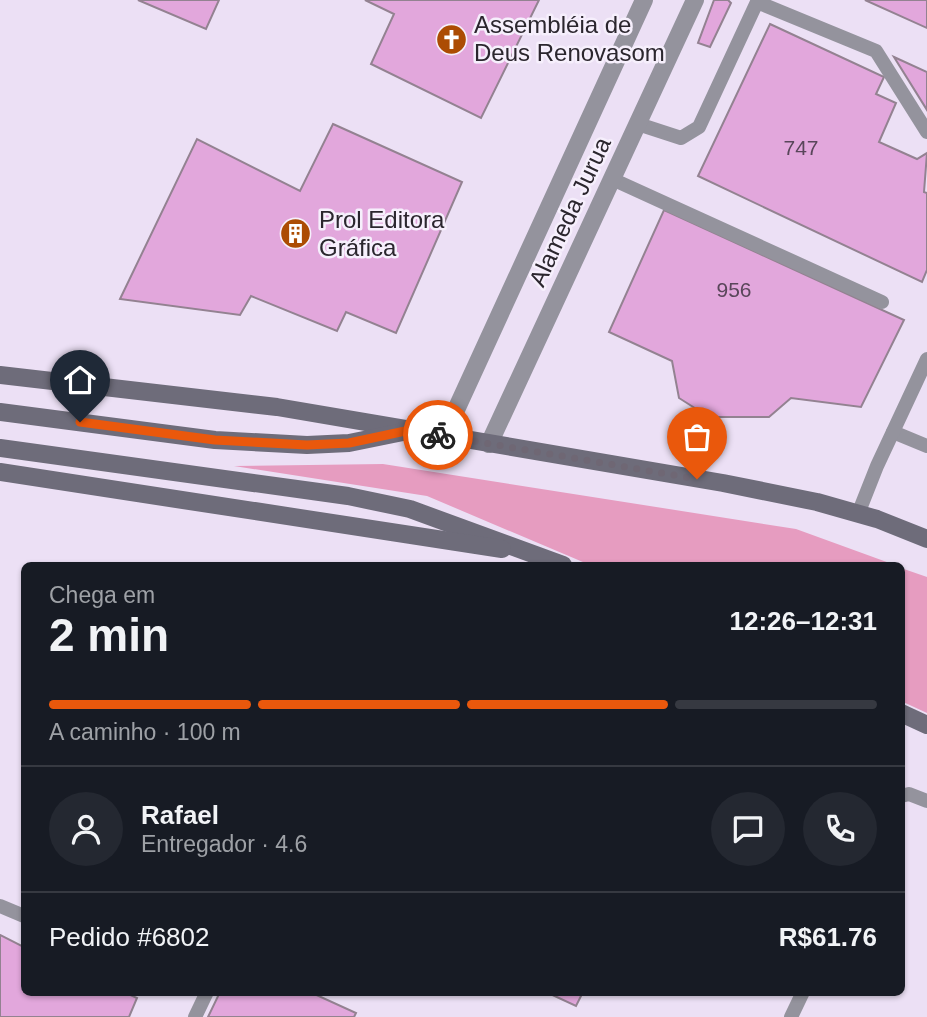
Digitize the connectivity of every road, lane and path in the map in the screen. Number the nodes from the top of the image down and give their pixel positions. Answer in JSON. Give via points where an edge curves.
{"nodes":[{"id":1,"x":644,"y":0,"type":"edge"},
{"id":2,"x":695,"y":0,"type":"edge"},
{"id":3,"x":754,"y":1,"type":"edge"},
{"id":4,"x":638,"y":124,"type":"junction"},
{"id":5,"x":927,"y":132,"type":"edge"},
{"id":6,"x":612,"y":179,"type":"junction"},
{"id":7,"x":882,"y":302,"type":"dead end"},
{"id":8,"x":927,"y":359,"type":"edge"},
{"id":9,"x":0,"y":375,"type":"edge"},
{"id":10,"x":0,"y":412,"type":"edge"},
{"id":11,"x":410,"y":430,"type":"junction"},
{"id":12,"x":893,"y":432,"type":"junction"},
{"id":13,"x":444,"y":436,"type":"junction"},
{"id":14,"x":489,"y":444,"type":"junction"},
{"id":15,"x":927,"y":446,"type":"edge"},
{"id":16,"x":0,"y":448,"type":"edge"},
{"id":17,"x":0,"y":472,"type":"edge"},
{"id":18,"x":858,"y":514,"type":"junction"},
{"id":19,"x":927,"y":539,"type":"edge"},
{"id":20,"x":535,"y":554,"type":"junction"},
{"id":21,"x":555,"y":562,"type":"edge"},
{"id":22,"x":905,"y":715,"type":"edge"},
{"id":23,"x":927,"y":725,"type":"edge"},
{"id":24,"x":905,"y":795,"type":"edge"},
{"id":25,"x":927,"y":801,"type":"edge"},
{"id":26,"x":0,"y":906,"type":"edge"},
{"id":27,"x":21,"y":915,"type":"edge"},
{"id":28,"x":205,"y":996,"type":"edge"},
{"id":29,"x":801,"y":996,"type":"edge"},
{"id":30,"x":195,"y":1017,"type":"edge"},
{"id":31,"x":791,"y":1017,"type":"edge"}],
"edges":[{"from":1,"to":13,"type":"street","name":"Alameda Jurua"},
{"from":2,"to":4,"type":"street","name":"Alameda Jurua"},
{"from":3,"to":4,"type":"lane","via":[[699,127],[681,138]]},
{"from":3,"to":5,"type":"lane","via":[[876,51]]},
{"from":4,"to":6,"type":"street","name":"Alameda Jurua"},
{"from":6,"to":7,"type":"lane"},
{"from":6,"to":14,"type":"street","name":"Alameda Jurua"},
{"from":8,"to":12,"type":"lane"},
{"from":9,"to":11,"type":"main road","via":[[277,407]]},
{"from":10,"to":11,"type":"main road","via":[[215,440],[307,445],[349,443]]},
{"from":11,"to":13,"type":"main road"},
{"from":12,"to":15,"type":"lane"},
{"from":12,"to":18,"type":"lane"},
{"from":13,"to":14,"type":"main road"},
{"from":14,"to":18,"type":"main road","via":[[723,483]]},
{"from":16,"to":20,"type":"main road","via":[[218,476],[410,509]]},
{"from":17,"to":20,"type":"main road"},
{"from":18,"to":19,"type":"main road"},
{"from":20,"to":21,"type":"main road"},
{"from":22,"to":23,"type":"main road"},
{"from":24,"to":25,"type":"lane"},
{"from":26,"to":27,"type":"lane"},
{"from":28,"to":30,"type":"lane"},
{"from":29,"to":31,"type":"lane"}]}
